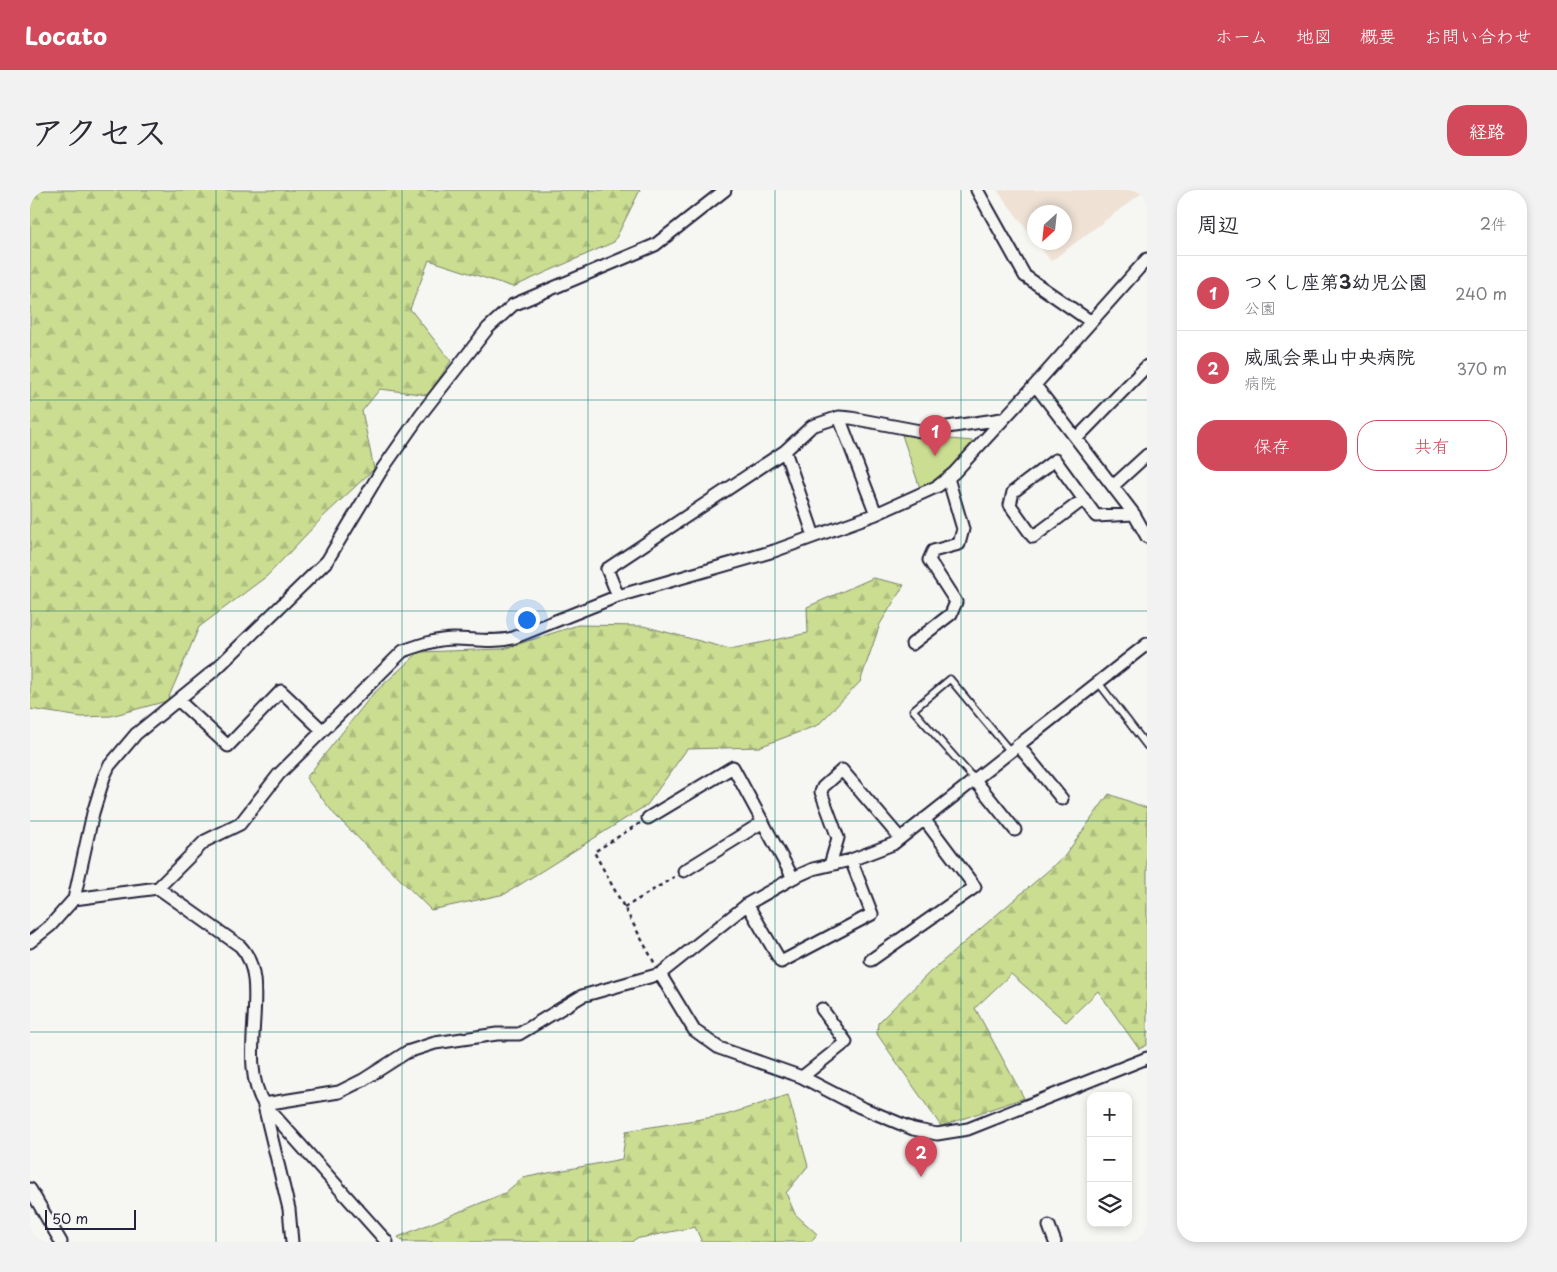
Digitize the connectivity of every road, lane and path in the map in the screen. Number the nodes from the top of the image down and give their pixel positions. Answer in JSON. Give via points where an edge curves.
{"nodes":[{"id":1,"x":725,"y":190,"type":"edge"},
{"id":2,"x":977,"y":190,"type":"edge"},
{"id":3,"x":1147,"y":259,"type":"edge"},
{"id":4,"x":1090,"y":321,"type":"junction"},
{"id":5,"x":1145,"y":373,"type":"edge"},
{"id":6,"x":1035,"y":385,"type":"junction"},
{"id":7,"x":839,"y":417,"type":"junction"},
{"id":8,"x":1002,"y":419,"type":"junction"},
{"id":9,"x":1077,"y":438,"type":"junction"},
{"id":10,"x":785,"y":451,"type":"junction"},
{"id":11,"x":1147,"y":455,"type":"edge"},
{"id":12,"x":948,"y":478,"type":"junction"},
{"id":13,"x":1113,"y":486,"type":"junction"},
{"id":14,"x":1084,"y":499,"type":"junction"},
{"id":15,"x":876,"y":514,"type":"junction"},
{"id":16,"x":1134,"y":514,"type":"junction"},
{"id":17,"x":814,"y":536,"type":"junction"},
{"id":18,"x":1147,"y":537,"type":"edge"},
{"id":19,"x":618,"y":596,"type":"junction"},
{"id":20,"x":912,"y":644,"type":"dead end"},
{"id":21,"x":1147,"y":644,"type":"edge"},
{"id":22,"x":1098,"y":682,"type":"junction"},
{"id":23,"x":178,"y":700,"type":"junction"},
{"id":24,"x":322,"y":730,"type":"junction"},
{"id":25,"x":1147,"y":746,"type":"edge"},
{"id":26,"x":1014,"y":748,"type":"junction"},
{"id":27,"x":974,"y":779,"type":"junction"},
{"id":28,"x":1062,"y":799,"type":"dead end"},
{"id":29,"x":648,"y":818,"type":"joint"},
{"id":30,"x":924,"y":819,"type":"junction"},
{"id":31,"x":763,"y":822,"type":"junction"},
{"id":32,"x":1015,"y":830,"type":"dead end"},
{"id":33,"x":900,"y":838,"type":"junction"},
{"id":34,"x":851,"y":860,"type":"junction"},
{"id":35,"x":830,"y":865,"type":"junction"},
{"id":36,"x":684,"y":870,"type":"joint"},
{"id":37,"x":793,"y":878,"type":"junction"},
{"id":38,"x":158,"y":888,"type":"junction"},
{"id":39,"x":74,"y":899,"type":"junction"},
{"id":40,"x":747,"y":904,"type":"junction"},
{"id":41,"x":624,"y":908,"type":"junction"},
{"id":42,"x":30,"y":942,"type":"edge"},
{"id":43,"x":871,"y":960,"type":"dead end"},
{"id":44,"x":660,"y":974,"type":"junction"},
{"id":45,"x":822,"y":1009,"type":"dead end"},
{"id":46,"x":1147,"y":1058,"type":"edge"},
{"id":47,"x":802,"y":1077,"type":"junction"},
{"id":48,"x":264,"y":1104,"type":"junction"},
{"id":49,"x":30,"y":1189,"type":"edge"},
{"id":50,"x":1048,"y":1226,"type":"dead end"},
{"id":51,"x":61,"y":1242,"type":"edge"},
{"id":52,"x":292,"y":1242,"type":"edge"},
{"id":53,"x":387,"y":1242,"type":"edge"},
{"id":54,"x":1055,"y":1242,"type":"edge"}],
"edges":[{"from":1,"to":23,"type":"street","via":[[655,245],[513,305],[488,328],[381,471],[327,561],[216,669]]},
{"from":2,"to":4,"type":"street","via":[[1025,276]]},
{"from":3,"to":4,"type":"street"},
{"from":4,"to":6,"type":"street"},
{"from":5,"to":9,"type":"street"},
{"from":6,"to":8,"type":"street"},
{"from":6,"to":9,"type":"street"},
{"from":7,"to":8,"type":"street","via":[[920,431]]},
{"from":7,"to":10,"type":"street","via":[[812,426]]},
{"from":7,"to":15,"type":"street"},
{"from":8,"to":12,"type":"street"},
{"from":9,"to":13,"type":"street"},
{"from":10,"to":17,"type":"street"},
{"from":10,"to":19,"type":"street","via":[[607,569]]},
{"from":11,"to":13,"type":"street"},
{"from":12,"to":15,"type":"street","via":[[938,486]]},
{"from":12,"to":20,"type":"street","via":[[963,529],[959,544],[933,551],[929,560],[956,602],[952,614]]},
{"from":13,"to":16,"type":"street"},
{"from":14,"to":14,"type":"street","via":[[1055,460],[1013,492],[1010,505],[1033,537]]},
{"from":14,"to":16,"type":"street","via":[[1096,516]]},
{"from":15,"to":17,"type":"street"},
{"from":16,"to":18,"type":"street"},
{"from":17,"to":19,"type":"street","via":[[774,552]]},
{"from":19,"to":24,"type":"street","via":[[505,640],[431,641],[404,651]]},
{"from":21,"to":22,"type":"street"},
{"from":22,"to":25,"type":"lane"},
{"from":22,"to":26,"type":"street"},
{"from":23,"to":24,"type":"street","via":[[228,746],[281,691]]},
{"from":23,"to":39,"type":"street","via":[[136,734],[104,777]]},
{"from":24,"to":38,"type":"street","via":[[279,774],[240,824],[205,841]]},
{"from":26,"to":27,"type":"street"},
{"from":26,"to":27,"type":"lane","via":[[950,679],[913,710]]},
{"from":26,"to":28,"type":"street"},
{"from":27,"to":30,"type":"street"},
{"from":27,"to":32,"type":"street"},
{"from":29,"to":31,"type":"street","via":[[733,766]]},
{"from":29,"to":41,"type":"path","via":[[594,852]]},
{"from":30,"to":33,"type":"street"},
{"from":30,"to":43,"type":"street","via":[[975,887]]},
{"from":31,"to":36,"type":"street"},
{"from":31,"to":37,"type":"street"},
{"from":33,"to":34,"type":"street","via":[[893,844]]},
{"from":33,"to":35,"type":"street","via":[[842,770],[821,792],[838,838]]},
{"from":34,"to":35,"type":"street"},
{"from":34,"to":40,"type":"street","via":[[872,914],[781,962]]},
{"from":35,"to":37,"type":"street"},
{"from":36,"to":41,"type":"path"},
{"from":37,"to":40,"type":"street"},
{"from":38,"to":39,"type":"street"},
{"from":38,"to":48,"type":"street","via":[[248,955],[253,967],[252,1074]]},
{"from":39,"to":42,"type":"street","via":[[50,926]]},
{"from":40,"to":44,"type":"street"},
{"from":41,"to":44,"type":"path"},
{"from":44,"to":47,"type":"street","via":[[694,1030],[719,1048]]},
{"from":44,"to":48,"type":"street","via":[[582,996],[520,1034],[435,1043],[407,1052],[339,1092]]},
{"from":45,"to":47,"type":"street","via":[[846,1042]]},
{"from":46,"to":47,"type":"street","via":[[968,1129],[937,1134],[897,1124]]},
{"from":48,"to":52,"type":"street","via":[[289,1209]]},
{"from":48,"to":53,"type":"street"},
{"from":49,"to":51,"type":"street"},
{"from":50,"to":54,"type":"street"}]}
